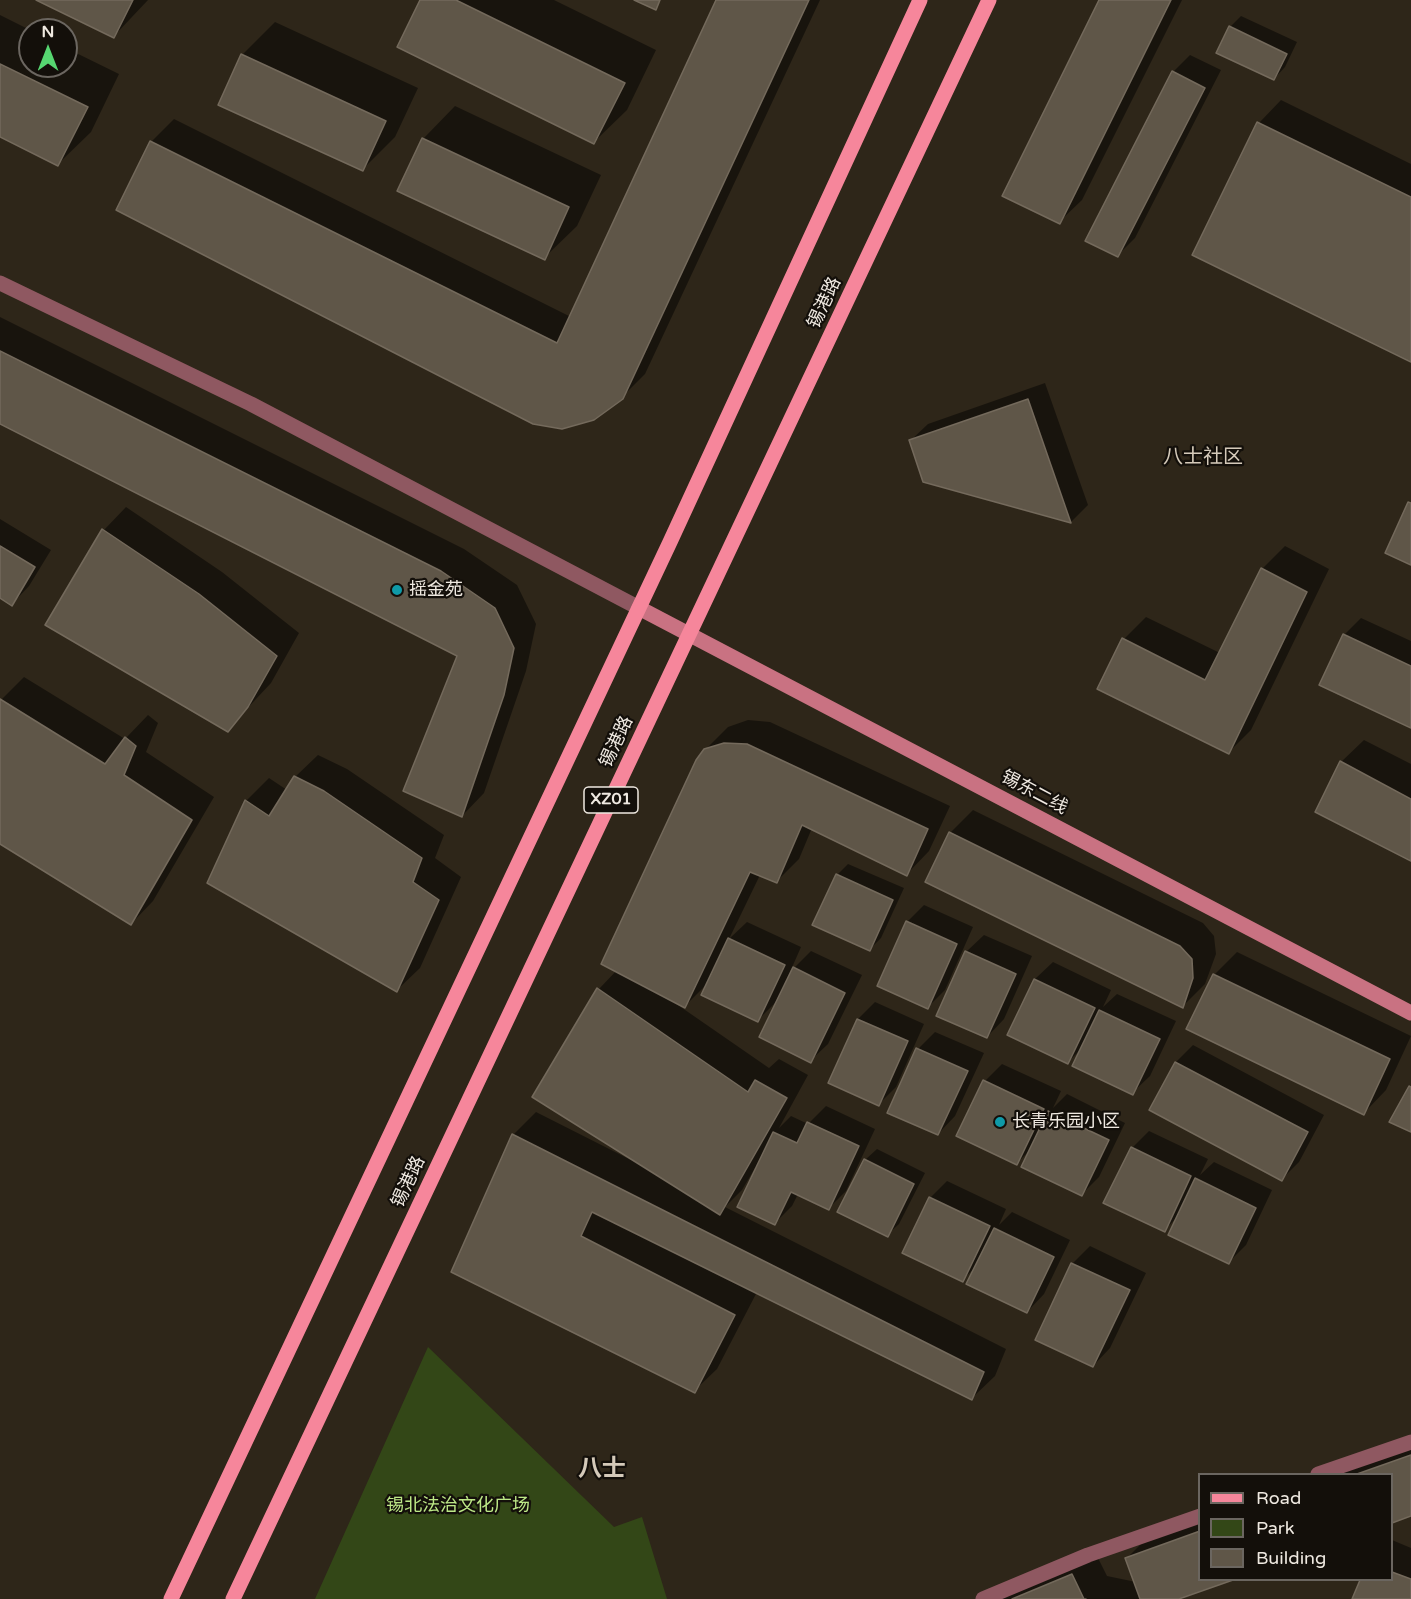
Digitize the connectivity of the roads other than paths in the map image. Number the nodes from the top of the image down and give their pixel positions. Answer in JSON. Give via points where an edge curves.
{"nodes":[{"id":1,"x":920,"y":0,"type":"edge"},
{"id":2,"x":989,"y":0,"type":"edge"},
{"id":3,"x":0,"y":284,"type":"edge"},
{"id":4,"x":639,"y":608,"type":"junction"},
{"id":5,"x":689,"y":634,"type":"junction"},
{"id":6,"x":1411,"y":1013,"type":"edge"},
{"id":7,"x":1411,"y":1442,"type":"edge"},
{"id":8,"x":1321,"y":1473,"type":"edge"},
{"id":9,"x":1198,"y":1517,"type":"edge"},
{"id":10,"x":171,"y":1599,"type":"edge"},
{"id":11,"x":233,"y":1599,"type":"edge"},
{"id":12,"x":983,"y":1599,"type":"edge"}],
"edges":[{"from":1,"to":4,"type":"main road","name":"锡港路","number":"XZ01"},
{"from":2,"to":5,"type":"main road","name":"锡港路","number":"XZ01"},
{"from":3,"to":4,"type":"street","via":[[251,404]]},
{"from":4,"to":5,"type":"main road","name":"锡东二线"},
{"from":4,"to":10,"type":"main road","name":"锡港路","number":"XZ01"},
{"from":5,"to":6,"type":"main road","name":"锡东二线"},
{"from":5,"to":11,"type":"main road","name":"锡港路","number":"XZ01"},
{"from":7,"to":8,"type":"street"},
{"from":9,"to":12,"type":"street","via":[[1088,1555]]}]}
